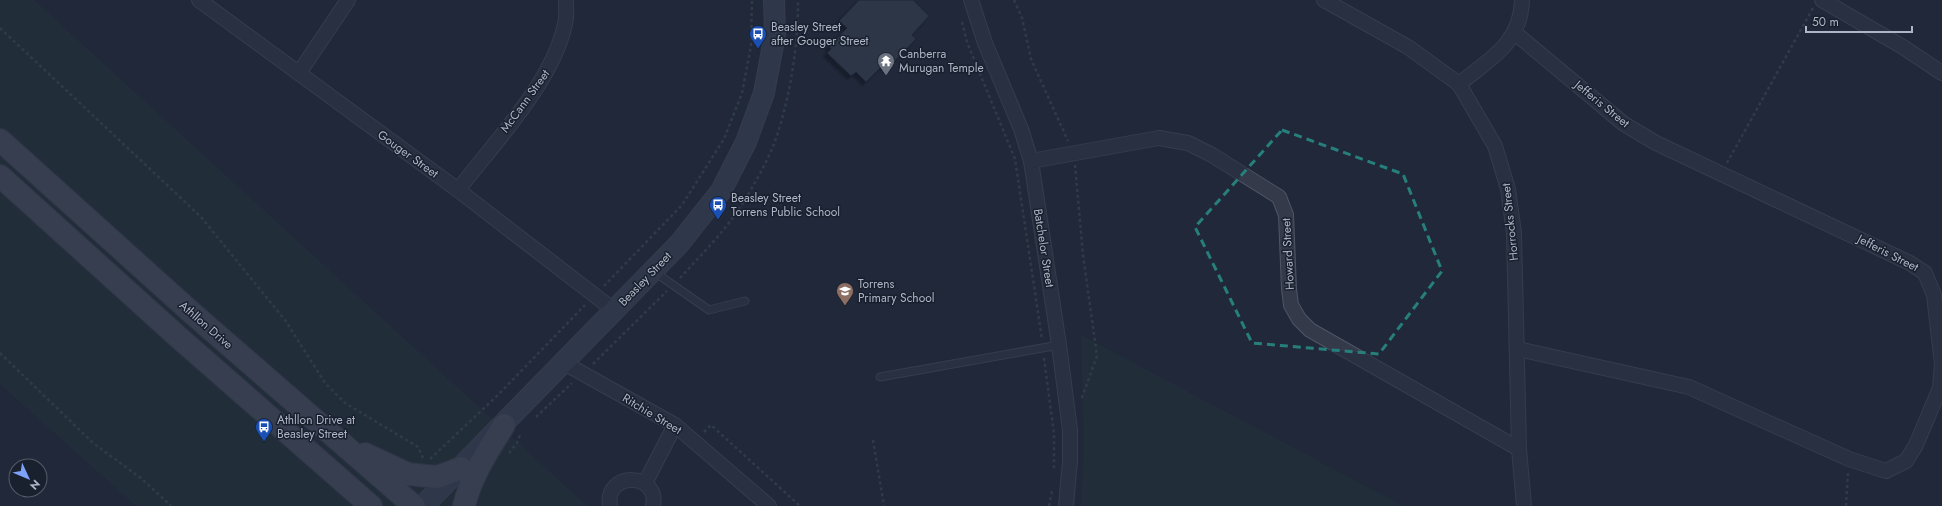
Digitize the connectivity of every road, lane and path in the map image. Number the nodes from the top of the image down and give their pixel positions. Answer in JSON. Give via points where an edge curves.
{"nodes":[{"id":1,"x":199,"y":0,"type":"edge"},
{"id":2,"x":348,"y":0,"type":"edge"},
{"id":3,"x":566,"y":0,"type":"edge"},
{"id":4,"x":752,"y":0,"type":"edge"},
{"id":5,"x":774,"y":0,"type":"edge"},
{"id":6,"x":798,"y":0,"type":"edge"},
{"id":7,"x":971,"y":0,"type":"edge"},
{"id":8,"x":1014,"y":0,"type":"edge"},
{"id":9,"x":1324,"y":0,"type":"edge"},
{"id":10,"x":1522,"y":0,"type":"edge"},
{"id":11,"x":1818,"y":4,"type":"edge"},
{"id":12,"x":962,"y":21,"type":"dead end"},
{"id":13,"x":0,"y":28,"type":"edge"},
{"id":14,"x":1515,"y":33,"type":"junction"},
{"id":15,"x":299,"y":73,"type":"junction"},
{"id":16,"x":1942,"y":73,"type":"edge"},
{"id":17,"x":1459,"y":84,"type":"junction"},
{"id":18,"x":0,"y":140,"type":"edge"},
{"id":19,"x":1073,"y":155,"type":"junction"},
{"id":20,"x":1031,"y":161,"type":"junction"},
{"id":21,"x":1721,"y":174,"type":"junction"},
{"id":22,"x":0,"y":176,"type":"edge"},
{"id":23,"x":458,"y":190,"type":"junction"},
{"id":24,"x":653,"y":271,"type":"junction"},
{"id":25,"x":673,"y":285,"type":"junction"},
{"id":26,"x":595,"y":295,"type":"junction"},
{"id":27,"x":745,"y":301,"type":"dead end"},
{"id":28,"x":615,"y":311,"type":"junction"},
{"id":29,"x":1059,"y":345,"type":"junction"},
{"id":30,"x":1043,"y":348,"type":"junction"},
{"id":31,"x":1518,"y":349,"type":"junction"},
{"id":32,"x":0,"y":353,"type":"edge"},
{"id":33,"x":564,"y":363,"type":"junction"},
{"id":34,"x":588,"y":369,"type":"junction"},
{"id":35,"x":597,"y":369,"type":"dead end"},
{"id":36,"x":880,"y":377,"type":"dead end"},
{"id":37,"x":1080,"y":400,"type":"dead end"},
{"id":38,"x":532,"y":420,"type":"dead end"},
{"id":39,"x":675,"y":425,"type":"junction"},
{"id":40,"x":512,"y":428,"type":"junction"},
{"id":41,"x":702,"y":433,"type":"dead end"},
{"id":42,"x":873,"y":440,"type":"dead end"},
{"id":43,"x":342,"y":443,"type":"junction"},
{"id":44,"x":1519,"y":450,"type":"junction"},
{"id":45,"x":507,"y":456,"type":"dead end"},
{"id":46,"x":423,"y":460,"type":"dead end"},
{"id":47,"x":429,"y":460,"type":"dead end"},
{"id":48,"x":1849,"y":460,"type":"junction"},
{"id":49,"x":461,"y":468,"type":"junction"},
{"id":50,"x":1054,"y":472,"type":"dead end"},
{"id":51,"x":645,"y":484,"type":"junction"},
{"id":52,"x":348,"y":486,"type":"junction"},
{"id":53,"x":1053,"y":486,"type":"dead end"},
{"id":54,"x":171,"y":506,"type":"edge"},
{"id":55,"x":357,"y":506,"type":"edge"},
{"id":56,"x":371,"y":506,"type":"edge"},
{"id":57,"x":414,"y":506,"type":"edge"},
{"id":58,"x":423,"y":506,"type":"edge"},
{"id":59,"x":464,"y":506,"type":"edge"},
{"id":60,"x":610,"y":506,"type":"edge"},
{"id":61,"x":653,"y":506,"type":"edge"},
{"id":62,"x":769,"y":506,"type":"edge"},
{"id":63,"x":800,"y":506,"type":"edge"},
{"id":64,"x":884,"y":506,"type":"edge"},
{"id":65,"x":1049,"y":506,"type":"edge"},
{"id":66,"x":1066,"y":506,"type":"edge"},
{"id":67,"x":1524,"y":506,"type":"edge"},
{"id":68,"x":1846,"y":506,"type":"edge"}],
"edges":[{"from":1,"to":15,"type":"street","name":"Gouger Street"},
{"from":2,"to":15,"type":"street"},
{"from":3,"to":23,"type":"street","name":"McCann Street","via":[[566,24],[553,60],[535,91]]},
{"from":4,"to":26,"type":"path","via":[[751,46],[742,93],[724,139],[682,205]]},
{"from":5,"to":24,"type":"main road","name":"Beasley Street","via":[[775,34],[764,93],[746,142],[721,191],[679,244]]},
{"from":6,"to":25,"type":"path","via":[[798,24],[790,84],[773,144],[745,199],[708,248]]},
{"from":7,"to":20,"type":"street","name":"Batchelor Street"},
{"from":8,"to":19,"type":"path","via":[[1022,18],[1031,59]]},
{"from":9,"to":17,"type":"street","name":"Horrocks Street","via":[[1408,47]]},
{"from":10,"to":14,"type":"street","via":[[1522,10]]},
{"from":11,"to":16,"type":"street","via":[[1903,47]]},
{"from":11,"to":21,"type":"path"},
{"from":12,"to":30,"type":"path","via":[[967,42],[1015,160]]},
{"from":13,"to":46,"type":"path","via":[[201,217],[285,320],[325,383],[345,403],[418,446]]},
{"from":14,"to":17,"type":"street","via":[[1502,49]]},
{"from":14,"to":21,"type":"street","name":"Jefferis Street","via":[[1624,124],[1656,143]]},
{"from":15,"to":23,"type":"street","name":"Gouger Street"},
{"from":17,"to":31,"type":"street","name":"Horrocks Street","via":[[1495,146],[1508,189],[1514,233]]},
{"from":18,"to":43,"type":"main road","name":"Athllon Drive","via":[[192,313]]},
{"from":19,"to":20,"type":"street","name":"Howard Street"},
{"from":19,"to":37,"type":"path","via":[[1083,256],[1097,356]]},
{"from":19,"to":44,"type":"street","name":"Howard Street","via":[[1158,138],[1188,143],[1279,197],[1286,215],[1290,300],[1299,319],[1310,330]]},
{"from":20,"to":29,"type":"street","name":"Batchelor Street"},
{"from":21,"to":48,"type":"street","name":"Jefferis Street","via":[[1910,263],[1925,273],[1934,295],[1942,364],[1940,388],[1916,445],[1906,460],[1886,471]]},
{"from":22,"to":52,"type":"main road"},
{"from":23,"to":26,"type":"street","name":"Gouger Street"},
{"from":24,"to":25,"type":"lane"},
{"from":24,"to":28,"type":"main road","name":"Beasley Street"},
{"from":25,"to":27,"type":"lane","via":[[709,310]]},
{"from":25,"to":34,"type":"path"},
{"from":26,"to":28,"type":"street","name":"Gouger Street"},
{"from":26,"to":47,"type":"path","via":[[498,395]]},
{"from":28,"to":33,"type":"main road","name":"Beasley Street"},
{"from":29,"to":30,"type":"lane"},
{"from":29,"to":66,"type":"street","name":"Batchelor Street","via":[[1070,430]]},
{"from":30,"to":36,"type":"lane"},
{"from":30,"to":50,"type":"path","via":[[1054,434]]},
{"from":31,"to":44,"type":"street","name":"Horrocks Street"},
{"from":31,"to":48,"type":"street","name":"Jefferis Street","via":[[1689,387]]},
{"from":32,"to":54,"type":"path","via":[[93,443],[142,479]]},
{"from":33,"to":34,"type":"street","name":"Ritchie Street"},
{"from":33,"to":40,"type":"main road","name":"Beasley Street"},
{"from":34,"to":35,"type":"path"},
{"from":34,"to":38,"type":"path"},
{"from":34,"to":39,"type":"street","name":"Ritchie Street"},
{"from":39,"to":51,"type":"street"},
{"from":39,"to":62,"type":"street","name":"Ritchie Street"},
{"from":40,"to":45,"type":"path","via":[[517,443]]},
{"from":40,"to":49,"type":"main road","name":"Beasley Street"},
{"from":40,"to":59,"type":"main road","via":[[479,466]]},
{"from":41,"to":63,"type":"path","via":[[711,425]]},
{"from":42,"to":64,"type":"path"},
{"from":43,"to":49,"type":"main road","via":[[408,474],[438,476]]},
{"from":43,"to":57,"type":"main road","name":"Athllon Drive"},
{"from":44,"to":67,"type":"street","name":"Horrocks Street"},
{"from":48,"to":68,"type":"path"},
{"from":49,"to":58,"type":"main road","name":"Beasley Street"},
{"from":51,"to":60,"type":"street","via":[[632,479],[618,484],[610,495]]},
{"from":51,"to":61,"type":"street","via":[[653,496]]},
{"from":52,"to":55,"type":"main road"},
{"from":52,"to":56,"type":"main road"},
{"from":53,"to":65,"type":"path"}]}
